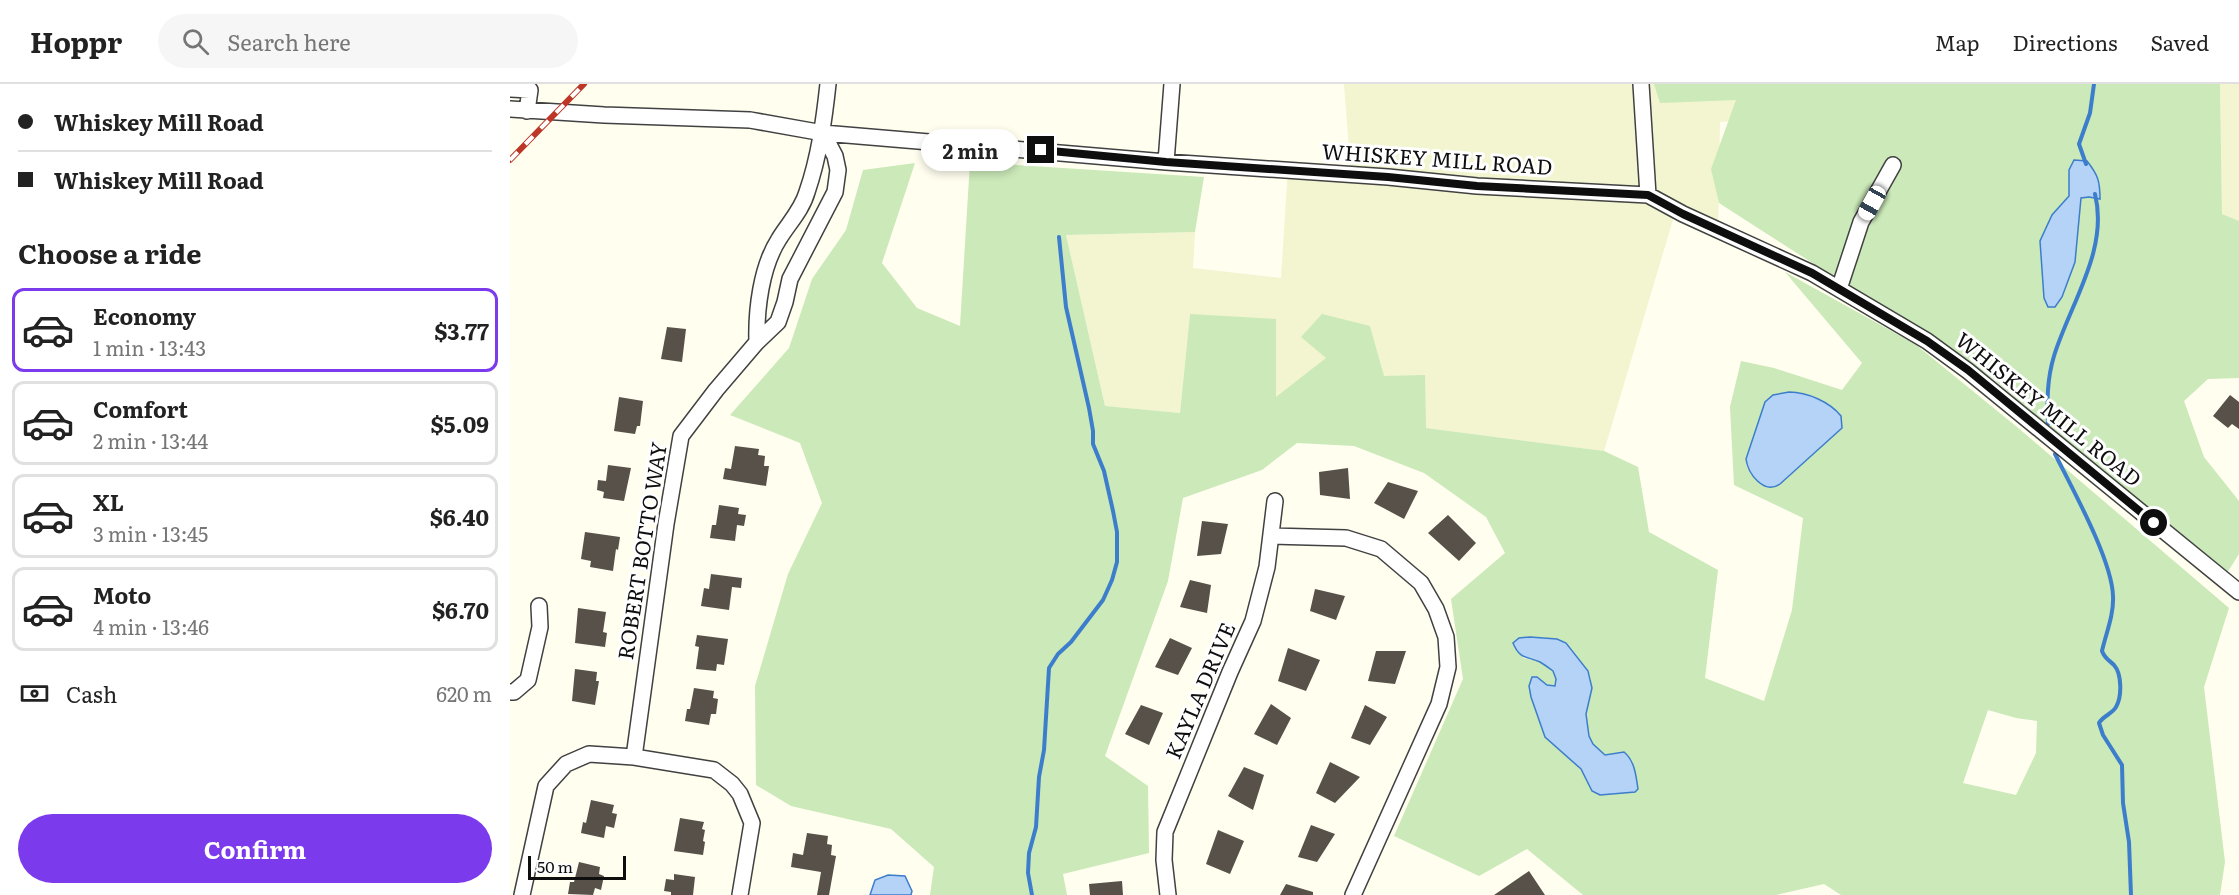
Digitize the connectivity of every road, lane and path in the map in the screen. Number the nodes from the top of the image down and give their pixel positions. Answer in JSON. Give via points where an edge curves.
{"nodes":[{"id":1,"x":828,"y":84,"type":"edge"},
{"id":2,"x":1172,"y":84,"type":"edge"},
{"id":3,"x":1641,"y":84,"type":"edge"},
{"id":4,"x":510,"y":89,"type":"edge"},
{"id":5,"x":510,"y":110,"type":"edge"},
{"id":6,"x":527,"y":111,"type":"junction"},
{"id":7,"x":823,"y":133,"type":"junction"},
{"id":8,"x":1166,"y":162,"type":"junction"},
{"id":9,"x":1893,"y":165,"type":"dead end"},
{"id":10,"x":1648,"y":195,"type":"junction"},
{"id":11,"x":1839,"y":289,"type":"junction"},
{"id":12,"x":757,"y":342,"type":"junction"},
{"id":13,"x":1275,"y":501,"type":"dead end"},
{"id":14,"x":1271,"y":536,"type":"junction"},
{"id":15,"x":2239,"y":592,"type":"edge"},
{"id":16,"x":539,"y":606,"type":"dead end"},
{"id":17,"x":510,"y":692,"type":"edge"},
{"id":18,"x":633,"y":757,"type":"junction"},
{"id":19,"x":522,"y":895,"type":"edge"},
{"id":20,"x":740,"y":895,"type":"edge"},
{"id":21,"x":1168,"y":895,"type":"edge"},
{"id":22,"x":1353,"y":895,"type":"edge"}],
"edges":[{"from":1,"to":7,"type":"street"},
{"from":2,"to":8,"type":"street"},
{"from":3,"to":10,"type":"street"},
{"from":4,"to":6,"type":"street","via":[[530,90]]},
{"from":5,"to":6,"type":"street","name":"WHISKEY MILL ROAD"},
{"from":6,"to":7,"type":"street","name":"WHISKEY MILL ROAD","via":[[750,120]]},
{"from":7,"to":8,"type":"street","name":"WHISKEY MILL ROAD"},
{"from":7,"to":12,"type":"street","via":[[807,194],[769,261],[758,308]]},
{"from":7,"to":12,"type":"street","name":"ROBERT BOTTO WAY","via":[[838,170],[835,192],[790,279],[778,322]]},
{"from":8,"to":10,"type":"street","name":"WHISKEY MILL ROAD"},
{"from":9,"to":11,"type":"street","via":[[1861,222]]},
{"from":10,"to":11,"type":"street","name":"WHISKEY MILL ROAD"},
{"from":11,"to":15,"type":"street","name":"WHISKEY MILL ROAD","via":[[1968,370]]},
{"from":12,"to":18,"type":"street","name":"ROBERT BOTTO WAY","via":[[681,436]]},
{"from":13,"to":14,"type":"street","name":"KAYLA DRIVE"},
{"from":14,"to":21,"type":"street","name":"KAYLA DRIVE","via":[[1253,621],[1165,832]]},
{"from":14,"to":22,"type":"street","via":[[1346,538],[1381,549],[1421,583],[1446,637],[1448,667],[1439,704]]},
{"from":16,"to":17,"type":"street","via":[[540,627],[528,680]]},
{"from":18,"to":19,"type":"street","via":[[589,754],[566,764],[546,786]]},
{"from":18,"to":20,"type":"street","via":[[714,770],[740,794],[752,823]]}]}
